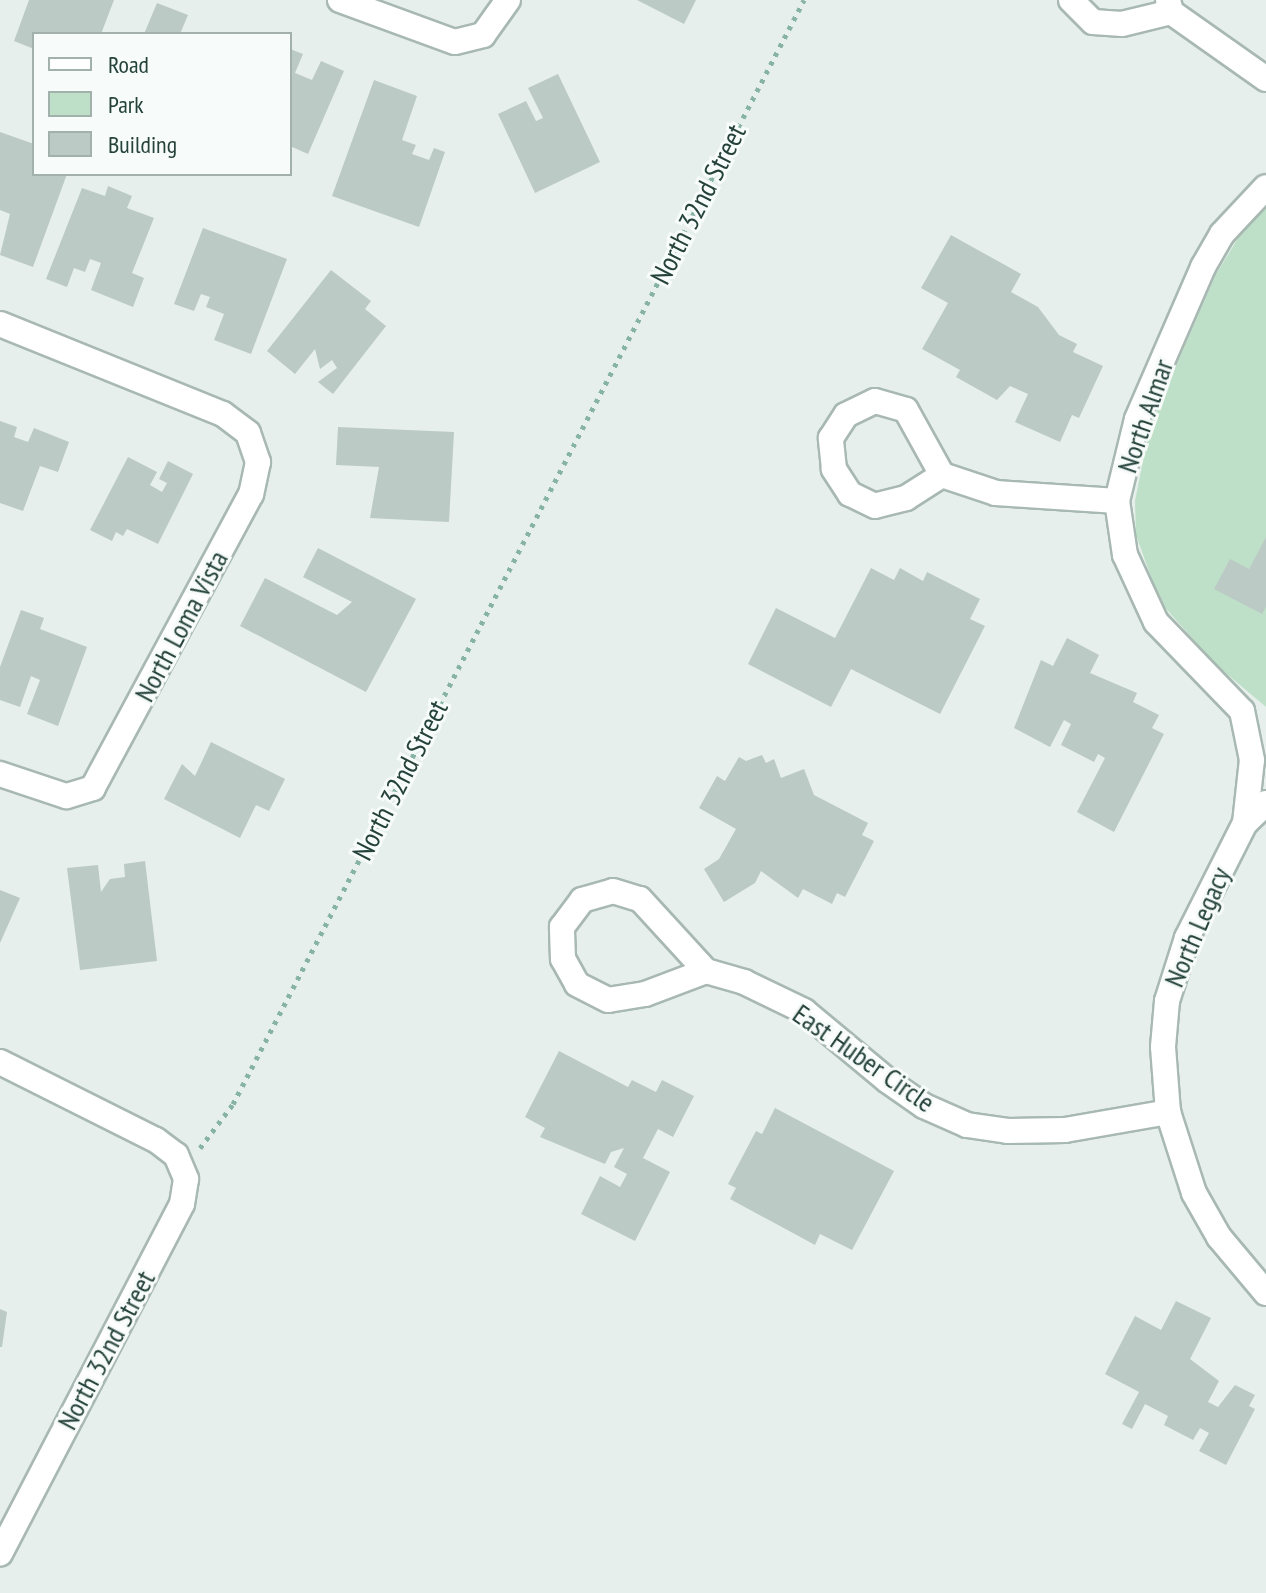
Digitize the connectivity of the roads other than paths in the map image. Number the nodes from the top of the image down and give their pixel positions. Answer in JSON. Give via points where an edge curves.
{"nodes":[{"id":1,"x":340,"y":0,"type":"edge"},
{"id":2,"x":508,"y":0,"type":"edge"},
{"id":3,"x":1071,"y":0,"type":"edge"},
{"id":4,"x":1169,"y":6,"type":"edge"},
{"id":5,"x":1266,"y":79,"type":"edge"},
{"id":6,"x":1266,"y":187,"type":"edge"},
{"id":7,"x":0,"y":324,"type":"edge"},
{"id":8,"x":942,"y":475,"type":"junction"},
{"id":9,"x":1117,"y":501,"type":"junction"},
{"id":10,"x":1242,"y":711,"type":"junction"},
{"id":11,"x":1266,"y":722,"type":"edge"},
{"id":12,"x":0,"y":774,"type":"edge"},
{"id":13,"x":1266,"y":803,"type":"edge"},
{"id":14,"x":1245,"y":823,"type":"junction"},
{"id":15,"x":706,"y":971,"type":"junction"},
{"id":16,"x":0,"y":1062,"type":"edge"},
{"id":17,"x":1168,"y":1112,"type":"junction"},
{"id":18,"x":1266,"y":1293,"type":"edge"},
{"id":19,"x":0,"y":1554,"type":"edge"}],
"edges":[{"from":1,"to":2,"type":"street","via":[[440,38],[470,41],[493,25]]},
{"from":3,"to":4,"type":"street","via":[[1093,22],[1122,24]]},
{"from":4,"to":5,"type":"street"},
{"from":6,"to":9,"type":"street","name":"North Almar","via":[[1222,234],[1203,267],[1137,419]]},
{"from":7,"to":12,"type":"street","name":"North Loma Vista","via":[[236,422],[256,446],[258,462],[251,494],[102,776],[81,795],[50,793]]},
{"from":8,"to":8,"type":"street","via":[[906,410],[875,401],[846,415],[831,438],[834,469],[850,494],[875,506],[906,498]]},
{"from":8,"to":9,"type":"street","via":[[996,493]]},
{"from":9,"to":10,"type":"street","name":"North Almar","via":[[1125,555],[1156,622]]},
{"from":10,"to":11,"type":"street"},
{"from":10,"to":14,"type":"street","via":[[1252,760]]},
{"from":13,"to":14,"type":"street","name":"North Legacy"},
{"from":14,"to":17,"type":"street","name":"North Legacy","via":[[1187,938],[1167,1001],[1163,1047]]},
{"from":15,"to":15,"type":"street","via":[[640,899],[613,891],[582,900],[562,927],[563,959],[577,984],[608,1000],[645,994]]},
{"from":15,"to":17,"type":"street","name":"East Huber Circle","via":[[744,982],[804,1011],[888,1081],[924,1106],[967,1125],[1065,1130]]},
{"from":16,"to":19,"type":"street","name":"North 32nd Street","via":[[156,1140],[184,1167],[182,1204]]},
{"from":17,"to":18,"type":"street","name":"North Legacy","via":[[1194,1193],[1219,1237]]}]}
